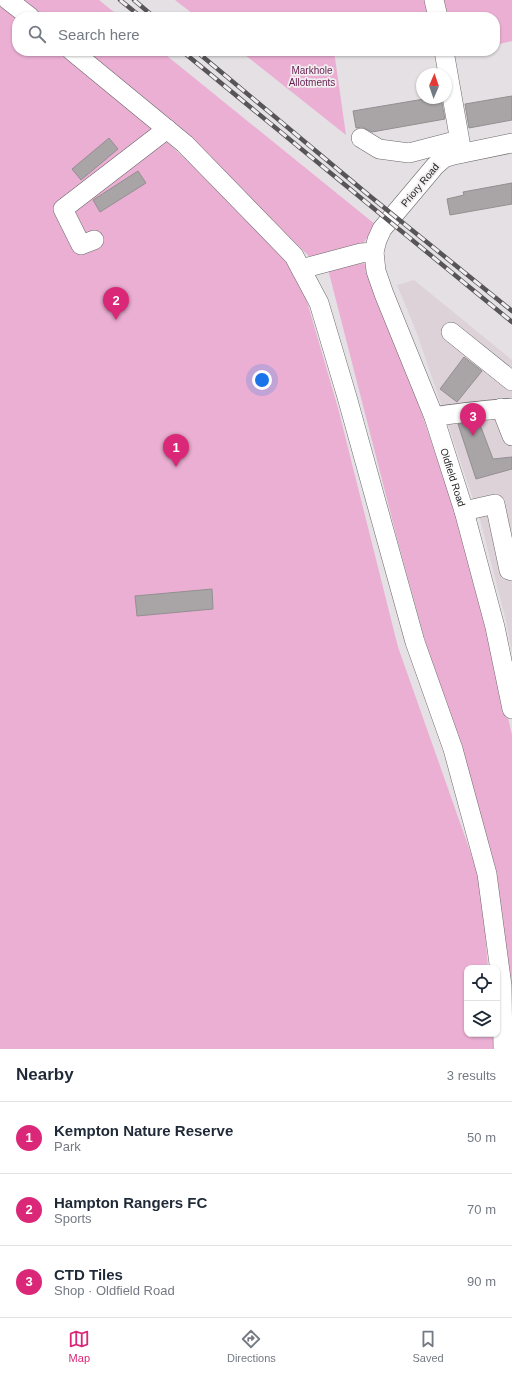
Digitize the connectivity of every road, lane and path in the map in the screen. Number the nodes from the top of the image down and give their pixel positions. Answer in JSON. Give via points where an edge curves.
{"nodes":[{"id":1,"x":8,"y":0,"type":"edge"},
{"id":2,"x":434,"y":0,"type":"edge"},
{"id":3,"x":24,"y":12,"type":"edge"},
{"id":4,"x":437,"y":12,"type":"edge"},
{"id":5,"x":78,"y":56,"type":"edge"},
{"id":6,"x":445,"y":56,"type":"edge"},
{"id":7,"x":167,"y":129,"type":"junction"},
{"id":8,"x":361,"y":138,"type":"dead end"},
{"id":9,"x":512,"y":143,"type":"edge"},
{"id":10,"x":461,"y":146,"type":"junction"},
{"id":11,"x":94,"y":240,"type":"dead end"},
{"id":12,"x":374,"y":252,"type":"junction"},
{"id":13,"x":301,"y":269,"type":"junction"},
{"id":14,"x":451,"y":332,"type":"dead end"},
{"id":15,"x":512,"y":381,"type":"edge"},
{"id":16,"x":506,"y":408,"type":"edge"},
{"id":17,"x":434,"y":417,"type":"junction"},
{"id":18,"x":512,"y":436,"type":"edge"},
{"id":19,"x":464,"y":511,"type":"junction"},
{"id":20,"x":512,"y":571,"type":"edge"},
{"id":21,"x":512,"y":709,"type":"edge"},
{"id":22,"x":503,"y":1049,"type":"edge"}],
"edges":[{"from":1,"to":3,"type":"street"},
{"from":2,"to":4,"type":"street"},
{"from":5,"to":7,"type":"street"},
{"from":6,"to":10,"type":"street"},
{"from":7,"to":11,"type":"street","via":[[63,209],[82,245]]},
{"from":7,"to":13,"type":"street","via":[[185,144],[294,256]]},
{"from":8,"to":10,"type":"street","via":[[378,149],[409,153]]},
{"from":9,"to":10,"type":"street","name":"Priory Road"},
{"from":10,"to":12,"type":"street","name":"Priory Road","via":[[435,166],[382,229]]},
{"from":12,"to":13,"type":"street"},
{"from":12,"to":17,"type":"street","name":"Oldfield Road","via":[[376,271],[384,294]]},
{"from":13,"to":22,"type":"street","via":[[319,303],[415,642],[453,749],[485,867],[502,986]]},
{"from":14,"to":15,"type":"street"},
{"from":16,"to":17,"type":"street"},
{"from":16,"to":18,"type":"street"},
{"from":17,"to":19,"type":"street","name":"Oldfield Road"},
{"from":19,"to":20,"type":"street","via":[[495,504],[509,570]]},
{"from":19,"to":21,"type":"street","name":"Oldfield Road","via":[[495,627]]}]}
